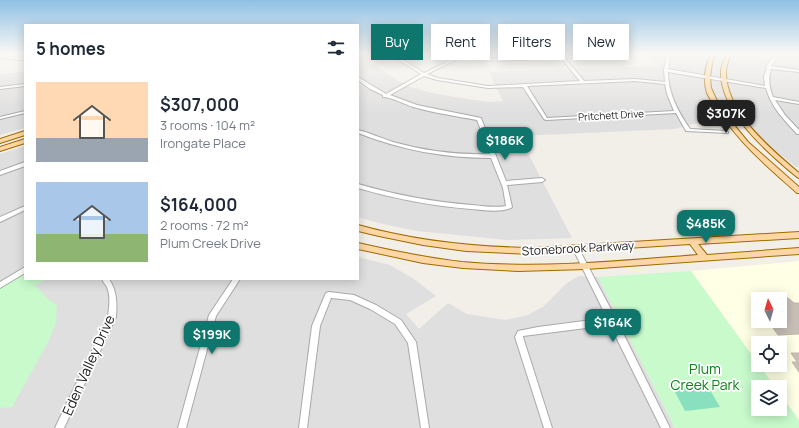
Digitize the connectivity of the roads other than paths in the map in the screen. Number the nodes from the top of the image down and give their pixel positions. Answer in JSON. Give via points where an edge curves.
{"nodes":[{"id":1,"x":576,"y":74,"type":"edge"},
{"id":2,"x":666,"y":74,"type":"edge"},
{"id":3,"x":690,"y":74,"type":"edge"},
{"id":4,"x":708,"y":74,"type":"edge"},
{"id":5,"x":723,"y":74,"type":"edge"},
{"id":6,"x":765,"y":74,"type":"edge"},
{"id":7,"x":425,"y":75,"type":"joint"},
{"id":8,"x":708,"y":77,"type":"junction"},
{"id":9,"x":359,"y":79,"type":"edge"},
{"id":10,"x":723,"y":80,"type":"junction"},
{"id":11,"x":583,"y":83,"type":"junction"},
{"id":12,"x":667,"y":83,"type":"junction"},
{"id":13,"x":24,"y":85,"type":"edge"},
{"id":14,"x":525,"y":86,"type":"junction"},
{"id":15,"x":766,"y":87,"type":"junction"},
{"id":16,"x":0,"y":88,"type":"edge"},
{"id":17,"x":386,"y":96,"type":"junction"},
{"id":18,"x":771,"y":98,"type":"junction"},
{"id":19,"x":799,"y":103,"type":"edge"},
{"id":20,"x":24,"y":112,"type":"edge"},
{"id":21,"x":677,"y":112,"type":"junction"},
{"id":22,"x":0,"y":118,"type":"edge"},
{"id":23,"x":359,"y":131,"type":"edge"},
{"id":24,"x":726,"y":132,"type":"dead end"},
{"id":25,"x":24,"y":133,"type":"edge"},
{"id":26,"x":799,"y":134,"type":"edge"},
{"id":27,"x":368,"y":135,"type":"junction"},
{"id":28,"x":359,"y":138,"type":"edge"},
{"id":29,"x":0,"y":141,"type":"edge"},
{"id":30,"x":24,"y":141,"type":"edge"},
{"id":31,"x":0,"y":149,"type":"edge"},
{"id":32,"x":493,"y":156,"type":"junction"},
{"id":33,"x":24,"y":164,"type":"edge"},
{"id":34,"x":0,"y":173,"type":"edge"},
{"id":35,"x":799,"y":176,"type":"edge"},
{"id":36,"x":542,"y":180,"type":"dead end"},
{"id":37,"x":504,"y":183,"type":"junction"},
{"id":38,"x":359,"y":186,"type":"edge"},
{"id":39,"x":799,"y":191,"type":"edge"},
{"id":40,"x":24,"y":208,"type":"edge"},
{"id":41,"x":0,"y":220,"type":"edge"},
{"id":42,"x":359,"y":228,"type":"edge"},
{"id":43,"x":799,"y":235,"type":"edge"},
{"id":44,"x":692,"y":242,"type":"junction"},
{"id":45,"x":359,"y":246,"type":"edge"},
{"id":46,"x":576,"y":249,"type":"junction"},
{"id":47,"x":799,"y":251,"type":"edge"},
{"id":48,"x":705,"y":258,"type":"junction"},
{"id":49,"x":586,"y":266,"type":"junction"},
{"id":50,"x":24,"y":271,"type":"edge"},
{"id":51,"x":106,"y":280,"type":"edge"},
{"id":52,"x":236,"y":280,"type":"edge"},
{"id":53,"x":0,"y":285,"type":"edge"},
{"id":54,"x":613,"y":321,"type":"junction"},
{"id":55,"x":59,"y":428,"type":"edge"},
{"id":56,"x":182,"y":428,"type":"edge"},
{"id":57,"x":303,"y":428,"type":"edge"},
{"id":58,"x":425,"y":428,"type":"edge"},
{"id":59,"x":548,"y":428,"type":"edge"},
{"id":60,"x":666,"y":428,"type":"edge"}],
"edges":[{"from":1,"to":11,"type":"street"},
{"from":2,"to":12,"type":"street"},
{"from":3,"to":8,"type":"street"},
{"from":4,"to":8,"type":"main road"},
{"from":5,"to":10,"type":"main road"},
{"from":6,"to":15,"type":"street"},
{"from":7,"to":14,"type":"street","via":[[488,87]]},
{"from":7,"to":17,"type":"street"},
{"from":8,"to":10,"type":"street"},
{"from":8,"to":39,"type":"main road","via":[[712,98],[726,120]]},
{"from":9,"to":17,"type":"street"},
{"from":10,"to":15,"type":"street"},
{"from":10,"to":35,"type":"main road","via":[[729,99],[739,116],[760,140]]},
{"from":11,"to":12,"type":"street","via":[[642,80]]},
{"from":11,"to":14,"type":"street"},
{"from":12,"to":21,"type":"street","via":[[670,98]]},
{"from":13,"to":16,"type":"street"},
{"from":14,"to":21,"type":"street","name":"Pritchett Drive","via":[[546,118]]},
{"from":15,"to":18,"type":"street"},
{"from":17,"to":32,"type":"street","via":[[417,108],[479,119]]},
{"from":18,"to":19,"type":"street"},
{"from":18,"to":26,"type":"street","via":[[786,121]]},
{"from":20,"to":22,"type":"street"},
{"from":21,"to":24,"type":"street","via":[[688,130]]},
{"from":23,"to":27,"type":"street"},
{"from":25,"to":29,"type":"main road"},
{"from":27,"to":28,"type":"street"},
{"from":27,"to":32,"type":"street","via":[[428,151],[462,156]]},
{"from":30,"to":31,"type":"main road"},
{"from":32,"to":37,"type":"street"},
{"from":33,"to":34,"type":"street"},
{"from":36,"to":37,"type":"street"},
{"from":37,"to":38,"type":"street","via":[[509,201],[509,207],[505,209],[435,203],[393,196]]},
{"from":40,"to":41,"type":"street"},
{"from":42,"to":46,"type":"main road","name":"Stonebrook Parkway","via":[[399,239],[468,249]]},
{"from":43,"to":44,"type":"main road","name":"Stonebrook Parkway"},
{"from":44,"to":46,"type":"main road","name":"Stonebrook Parkway"},
{"from":44,"to":48,"type":"main road"},
{"from":45,"to":49,"type":"main road","name":"Stonebrook Parkway","via":[[423,260],[463,265],[518,268]]},
{"from":46,"to":49,"type":"street"},
{"from":47,"to":48,"type":"main road","name":"Stonebrook Parkway"},
{"from":48,"to":49,"type":"main road","name":"Stonebrook Parkway"},
{"from":49,"to":54,"type":"street"},
{"from":50,"to":53,"type":"street"},
{"from":51,"to":55,"type":"street","name":"Eden Valley Drive","via":[[114,298],[112,317]]},
{"from":52,"to":56,"type":"street","via":[[213,315]]},
{"from":54,"to":59,"type":"street","via":[[521,333],[519,337]]},
{"from":54,"to":60,"type":"street"},
{"from":57,"to":58,"type":"street","via":[[316,326],[329,295],[351,297],[373,306],[398,322],[412,342]]}]}
